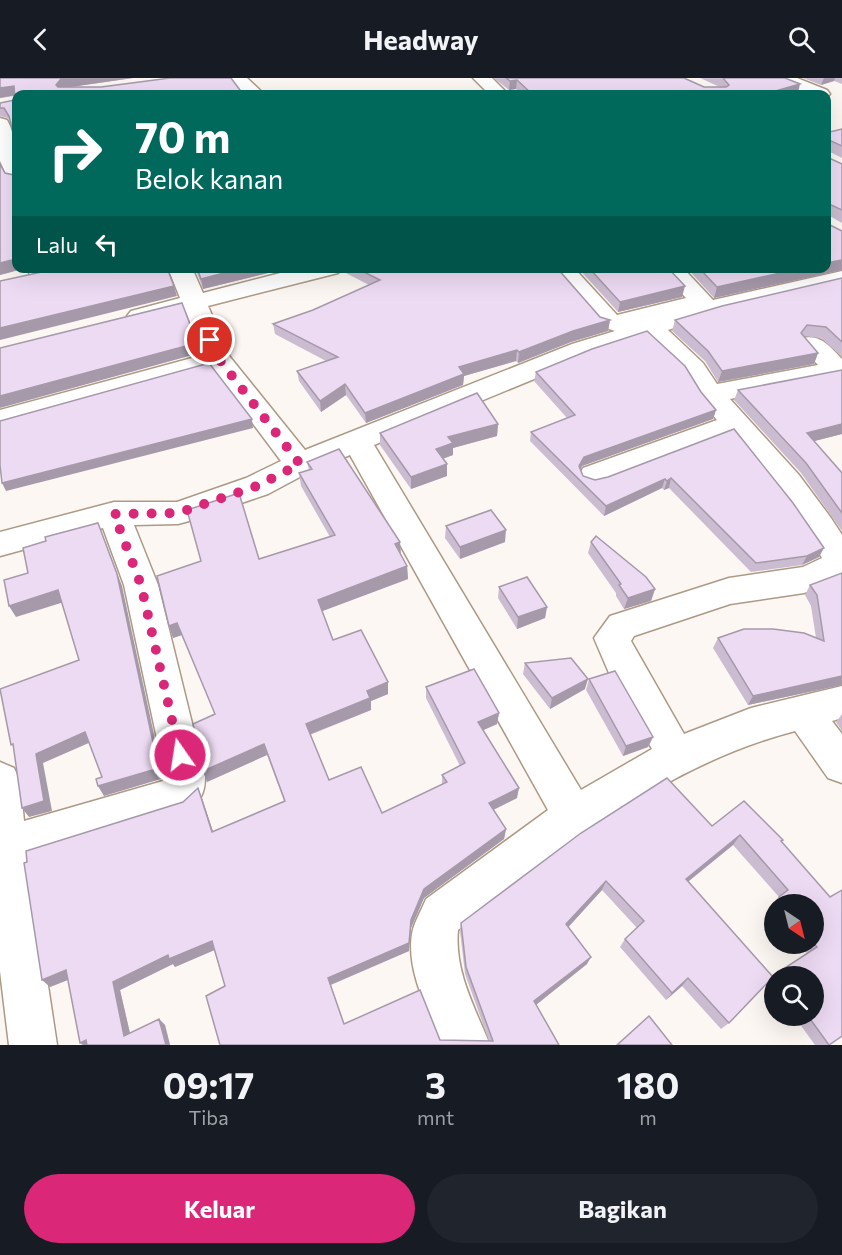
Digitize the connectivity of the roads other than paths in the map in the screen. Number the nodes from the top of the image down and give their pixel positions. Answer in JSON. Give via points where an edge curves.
{"nodes":[{"id":1,"x":237,"y":78,"type":"edge"},
{"id":2,"x":482,"y":78,"type":"edge"},
{"id":3,"x":781,"y":78,"type":"edge"},
{"id":4,"x":250,"y":90,"type":"edge"},
{"id":5,"x":495,"y":90,"type":"edge"},
{"id":6,"x":811,"y":90,"type":"edge"},
{"id":7,"x":6,"y":135,"type":"edge"},
{"id":8,"x":12,"y":160,"type":"edge"},
{"id":9,"x":182,"y":273,"type":"edge"},
{"id":10,"x":310,"y":273,"type":"edge"},
{"id":11,"x":565,"y":273,"type":"edge"},
{"id":12,"x":674,"y":273,"type":"edge"},
{"id":13,"x":794,"y":273,"type":"edge"},
{"id":14,"x":818,"y":273,"type":"edge"},
{"id":15,"x":842,"y":278,"type":"edge"},
{"id":16,"x":194,"y":302,"type":"junction"},
{"id":17,"x":123,"y":320,"type":"edge"},
{"id":18,"x":649,"y":327,"type":"junction"},
{"id":19,"x":812,"y":344,"type":"edge"},
{"id":20,"x":219,"y":359,"type":"junction"},
{"id":21,"x":710,"y":394,"type":"junction"},
{"id":22,"x":0,"y":419,"type":"edge"},
{"id":23,"x":735,"y":424,"type":"junction"},
{"id":24,"x":357,"y":442,"type":"junction"},
{"id":25,"x":300,"y":464,"type":"junction"},
{"id":26,"x":594,"y":476,"type":"dead end"},
{"id":27,"x":114,"y":514,"type":"junction"},
{"id":28,"x":0,"y":544,"type":"edge"},
{"id":29,"x":842,"y":702,"type":"edge"},
{"id":30,"x":804,"y":713,"type":"junction"},
{"id":31,"x":676,"y":756,"type":"junction"},
{"id":32,"x":842,"y":765,"type":"edge"},
{"id":33,"x":0,"y":781,"type":"edge"},
{"id":34,"x":574,"y":816,"type":"junction"},
{"id":35,"x":3,"y":835,"type":"edge"},
{"id":36,"x":33,"y":1045,"type":"edge"},
{"id":37,"x":466,"y":1045,"type":"edge"}],
"edges":[{"from":1,"to":4,"type":"street"},
{"from":2,"to":5,"type":"street"},
{"from":3,"to":6,"type":"street"},
{"from":7,"to":8,"type":"street"},
{"from":9,"to":16,"type":"street"},
{"from":10,"to":16,"type":"street"},
{"from":11,"to":12,"type":"street","via":[[615,323],[697,303],[700,300]]},
{"from":13,"to":14,"type":"street","via":[[806,276]]},
{"from":15,"to":18,"type":"street","via":[[711,308]]},
{"from":16,"to":17,"type":"street"},
{"from":16,"to":20,"type":"street"},
{"from":18,"to":21,"type":"street","via":[[694,369]]},
{"from":18,"to":24,"type":"street","via":[[581,350]]},
{"from":19,"to":21,"type":"street","via":[[836,368]]},
{"from":20,"to":22,"type":"street"},
{"from":20,"to":25,"type":"street"},
{"from":21,"to":23,"type":"street"},
{"from":23,"to":26,"type":"street"},
{"from":23,"to":31,"type":"street","via":[[788,483],[842,563],[804,580],[729,591],[622,626],[612,638]]},
{"from":24,"to":25,"type":"street"},
{"from":24,"to":34,"type":"street"},
{"from":25,"to":27,"type":"street","via":[[257,486],[178,513]]},
{"from":27,"to":28,"type":"street"},
{"from":27,"to":35,"type":"street","via":[[141,585],[185,789],[173,797]]},
{"from":29,"to":30,"type":"street"},
{"from":30,"to":31,"type":"street","via":[[751,725]]},
{"from":30,"to":32,"type":"street"},
{"from":31,"to":34,"type":"street"},
{"from":33,"to":35,"type":"street"},
{"from":34,"to":37,"type":"street","via":[[437,922],[437,972]]},
{"from":35,"to":36,"type":"street"}]}
